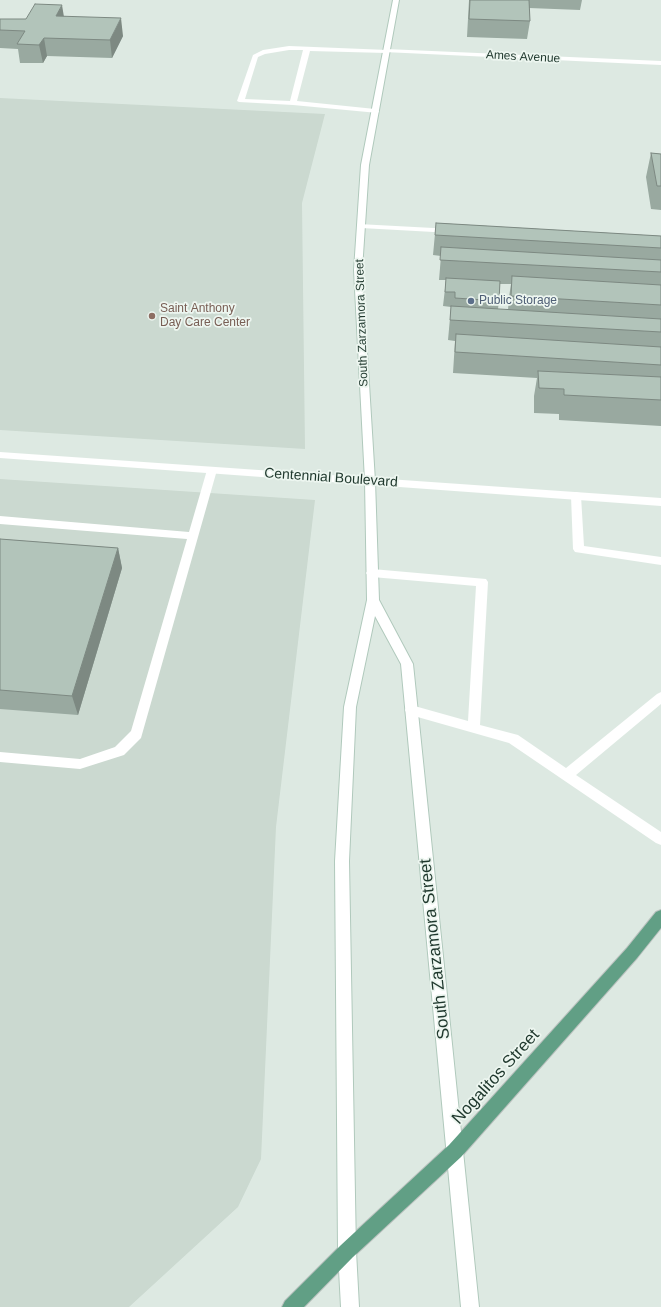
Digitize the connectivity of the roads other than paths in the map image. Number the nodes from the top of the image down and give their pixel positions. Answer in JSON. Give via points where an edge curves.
{"nodes":[{"id":1,"x":396,"y":0,"type":"edge"},
{"id":2,"x":306,"y":49,"type":"junction"},
{"id":3,"x":386,"y":51,"type":"junction"},
{"id":4,"x":661,"y":64,"type":"edge"},
{"id":5,"x":293,"y":104,"type":"junction"},
{"id":6,"x":375,"y":111,"type":"junction"},
{"id":7,"x":361,"y":226,"type":"junction"},
{"id":8,"x":464,"y":232,"type":"edge"},
{"id":9,"x":0,"y":455,"type":"edge"},
{"id":10,"x":212,"y":470,"type":"junction"},
{"id":11,"x":370,"y":481,"type":"junction"},
{"id":12,"x":576,"y":496,"type":"junction"},
{"id":13,"x":661,"y":502,"type":"edge"},
{"id":14,"x":0,"y":520,"type":"edge"},
{"id":15,"x":194,"y":536,"type":"junction"},
{"id":16,"x":661,"y":561,"type":"edge"},
{"id":17,"x":372,"y":573,"type":"junction"},
{"id":18,"x":373,"y":600,"type":"junction"},
{"id":19,"x":661,"y":697,"type":"edge"},
{"id":20,"x":412,"y":710,"type":"junction"},
{"id":21,"x":474,"y":728,"type":"junction"},
{"id":22,"x":0,"y":756,"type":"edge"},
{"id":23,"x":567,"y":775,"type":"junction"},
{"id":24,"x":661,"y":839,"type":"edge"},
{"id":25,"x":661,"y":917,"type":"edge"},
{"id":26,"x":456,"y":1151,"type":"junction"},
{"id":27,"x":347,"y":1251,"type":"junction"},
{"id":28,"x":291,"y":1307,"type":"edge"},
{"id":29,"x":350,"y":1307,"type":"edge"},
{"id":30,"x":470,"y":1307,"type":"edge"}],
"edges":[{"from":1,"to":3,"type":"main road","name":"South Zarzamora Street"},
{"from":2,"to":3,"type":"main road","name":"Ames Avenue"},
{"from":2,"to":5,"type":"main road"},
{"from":2,"to":5,"type":"main road","name":"Ames Avenue","via":[[276,50],[255,56],[241,101]]},
{"from":3,"to":4,"type":"main road","name":"Ames Avenue"},
{"from":3,"to":6,"type":"main road","name":"South Zarzamora Street"},
{"from":5,"to":6,"type":"main road"},
{"from":6,"to":7,"type":"main road","name":"South Zarzamora Street","via":[[365,165]]},
{"from":7,"to":8,"type":"main road"},
{"from":7,"to":11,"type":"main road","name":"South Zarzamora Street","via":[[358,270]]},
{"from":9,"to":10,"type":"main road","name":"Centennial Boulevard"},
{"from":10,"to":11,"type":"main road","name":"Centennial Boulevard"},
{"from":10,"to":15,"type":"main road"},
{"from":11,"to":12,"type":"main road","name":"Centennial Boulevard"},
{"from":11,"to":17,"type":"main road","name":"South Zarzamora Street"},
{"from":12,"to":13,"type":"main road","name":"Centennial Boulevard"},
{"from":12,"to":16,"type":"main road","via":[[579,549]]},
{"from":14,"to":15,"type":"main road"},
{"from":15,"to":22,"type":"main road","via":[[137,734],[119,751],[80,764]]},
{"from":17,"to":18,"type":"main road","name":"South Zarzamora Street"},
{"from":17,"to":21,"type":"main road","via":[[482,582]]},
{"from":18,"to":20,"type":"main road","name":"South Zarzamora Street","via":[[407,664]]},
{"from":18,"to":27,"type":"main road","name":"South Zarzamora Street","via":[[350,707],[342,860]]},
{"from":19,"to":23,"type":"main road"},
{"from":20,"to":21,"type":"main road"},
{"from":20,"to":26,"type":"main road","name":"South Zarzamora Street"},
{"from":21,"to":23,"type":"main road","via":[[513,739]]},
{"from":23,"to":24,"type":"main road"},
{"from":25,"to":26,"type":"main road","name":"Nogalitos Street"},
{"from":26,"to":27,"type":"main road","name":"Nogalitos Street"},
{"from":26,"to":30,"type":"main road","name":"South Zarzamora Street"},
{"from":27,"to":28,"type":"main road","name":"Nogalitos Street"},
{"from":27,"to":29,"type":"main road","name":"South Zarzamora Street"}]}
